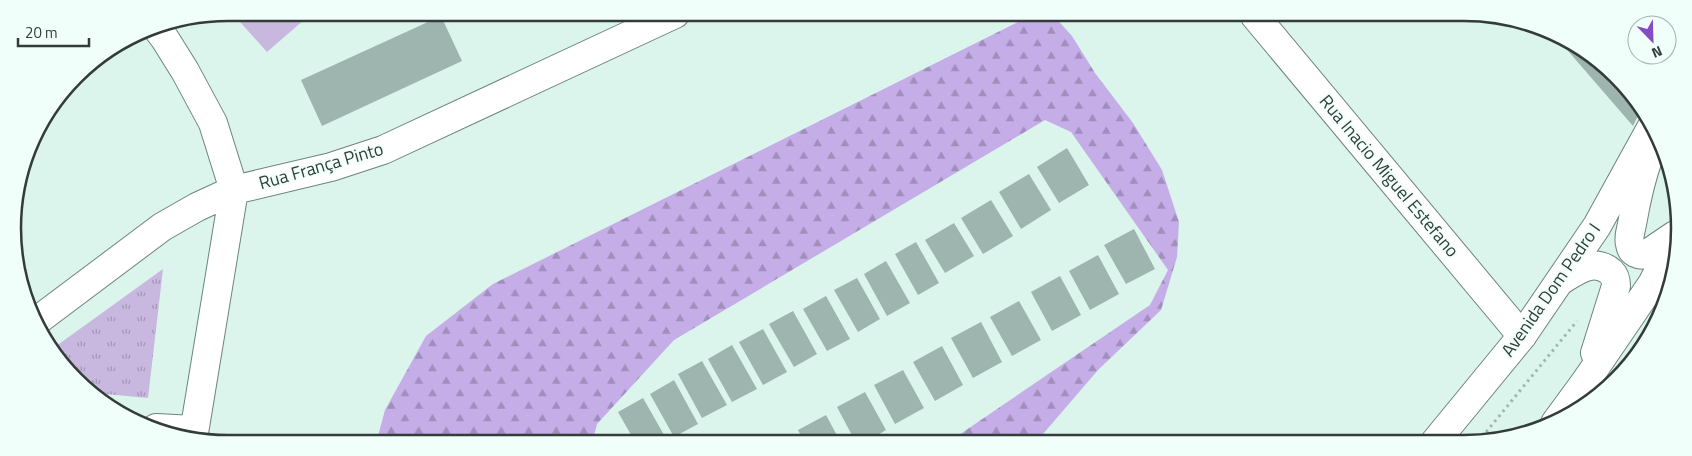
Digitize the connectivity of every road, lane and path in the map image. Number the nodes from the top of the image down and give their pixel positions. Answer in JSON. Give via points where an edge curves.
{"nodes":[{"id":1,"x":660,"y":21,"type":"edge"},
{"id":2,"x":1259,"y":21,"type":"edge"},
{"id":3,"x":160,"y":33,"type":"edge"},
{"id":4,"x":1648,"y":134,"type":"edge"},
{"id":5,"x":1652,"y":143,"type":"edge"},
{"id":6,"x":234,"y":190,"type":"junction"},
{"id":7,"x":1670,"y":240,"type":"edge"},
{"id":8,"x":1670,"y":248,"type":"edge"},
{"id":9,"x":1559,"y":281,"type":"junction"},
{"id":10,"x":42,"y":317,"type":"edge"},
{"id":11,"x":1522,"y":336,"type":"junction"},
{"id":12,"x":1593,"y":386,"type":"edge"},
{"id":13,"x":1578,"y":401,"type":"edge"},
{"id":14,"x":194,"y":432,"type":"edge"},
{"id":15,"x":1441,"y":435,"type":"edge"}],
"edges":[{"from":1,"to":6,"type":"street","name":"Rua França Pinto","via":[[383,150],[331,167]]},
{"from":2,"to":11,"type":"street","name":"Rua Inacio Miguel Estefano"},
{"from":3,"to":6,"type":"street","via":[[213,122]]},
{"from":4,"to":9,"type":"street","name":"Avenida Dom Pedro I","via":[[1597,226]]},
{"from":5,"to":7,"type":"street","via":[[1637,192],[1629,243],[1633,252],[1642,255]]},
{"from":6,"to":10,"type":"street","name":"Rua França Pinto","via":[[162,227]]},
{"from":6,"to":14,"type":"street"},
{"from":8,"to":12,"type":"street"},
{"from":9,"to":11,"type":"street","name":"Avenida Dom Pedro I"},
{"from":9,"to":12,"type":"street","via":[[1591,265],[1608,270],[1616,281]]},
{"from":11,"to":15,"type":"street","name":"Avenida Dom Pedro I"},
{"from":12,"to":13,"type":"street"}]}
